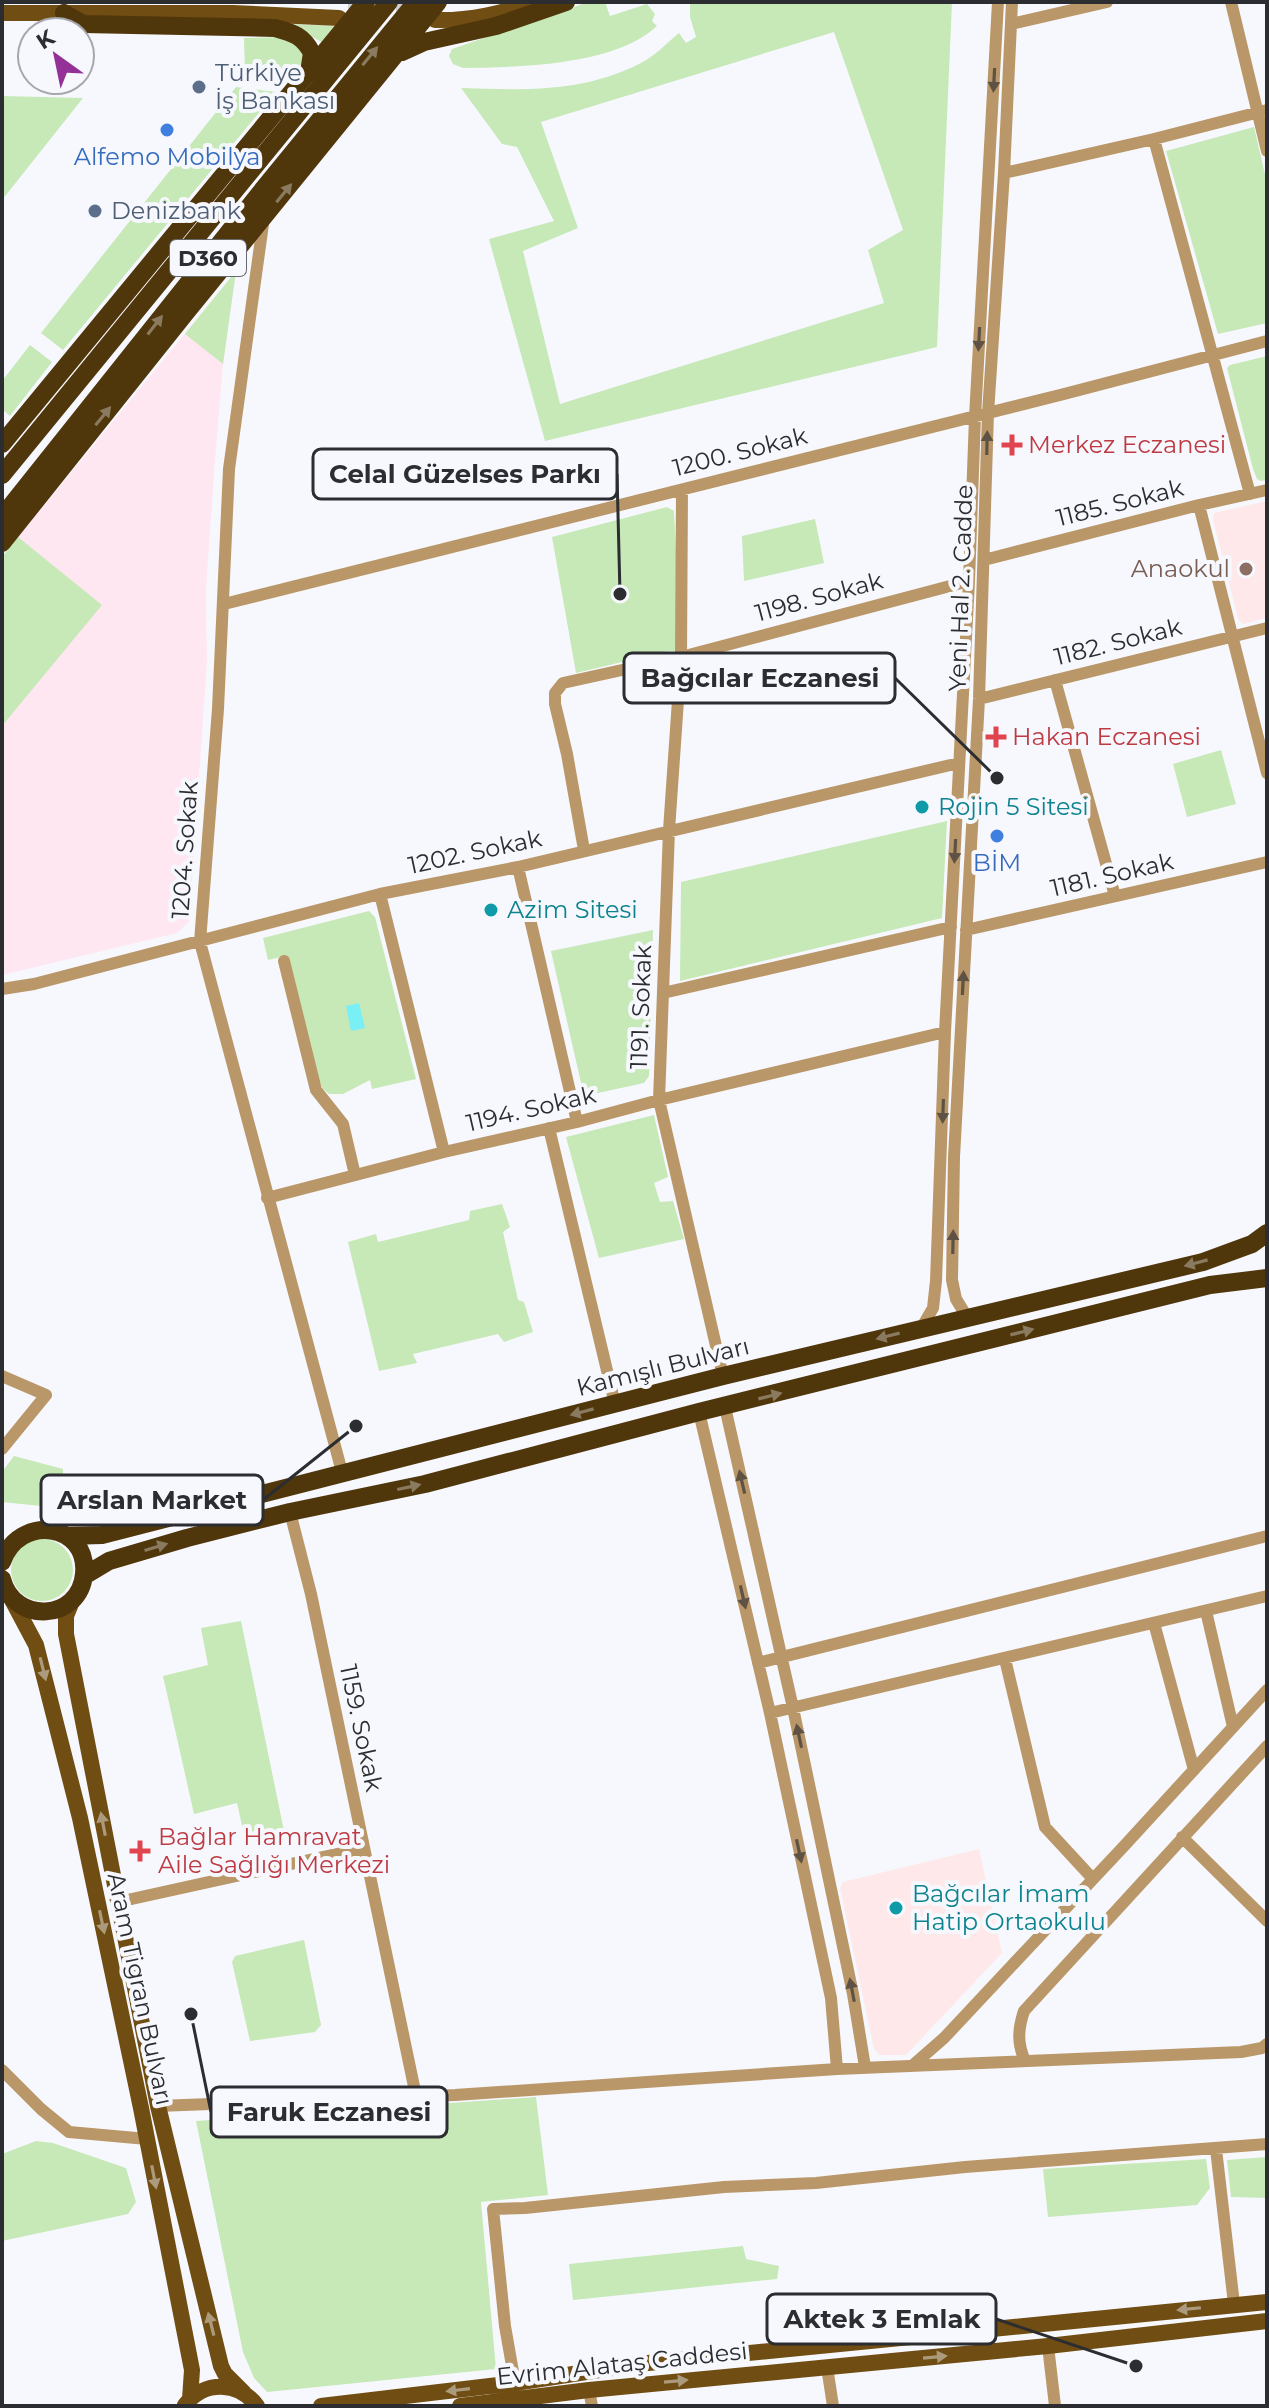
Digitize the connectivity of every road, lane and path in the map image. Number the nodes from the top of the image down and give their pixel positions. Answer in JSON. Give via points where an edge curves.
{"nodes":[{"id":1,"x":93,"y":2,"type":"edge"},
{"id":2,"x":389,"y":2,"type":"edge"},
{"id":3,"x":416,"y":2,"type":"edge"},
{"id":4,"x":513,"y":2,"type":"edge"},
{"id":5,"x":535,"y":2,"type":"edge"},
{"id":6,"x":566,"y":2,"type":"edge"},
{"id":7,"x":998,"y":2,"type":"edge"},
{"id":8,"x":1012,"y":2,"type":"edge"},
{"id":9,"x":1107,"y":2,"type":"edge"},
{"id":10,"x":1231,"y":2,"type":"edge"},
{"id":11,"x":351,"y":9,"type":"edge"},
{"id":12,"x":439,"y":11,"type":"edge"},
{"id":13,"x":2,"y":13,"type":"edge"},
{"id":14,"x":64,"y":13,"type":"junction"},
{"id":15,"x":1011,"y":24,"type":"junction"},
{"id":16,"x":396,"y":55,"type":"junction"},
{"id":17,"x":309,"y":74,"type":"junction"},
{"id":18,"x":1262,"y":111,"type":"edge"},
{"id":19,"x":1154,"y":139,"type":"junction"},
{"id":20,"x":1267,"y":151,"type":"edge"},
{"id":21,"x":1004,"y":173,"type":"junction"},
{"id":22,"x":264,"y":216,"type":"junction"},
{"id":23,"x":1267,"y":341,"type":"edge"},
{"id":24,"x":1213,"y":354,"type":"junction"},
{"id":25,"x":48,"y":388,"type":"junction"},
{"id":26,"x":988,"y":413,"type":"junction"},
{"id":27,"x":975,"y":417,"type":"junction"},
{"id":28,"x":84,"y":440,"type":"junction"},
{"id":29,"x":2,"y":444,"type":"edge"},
{"id":30,"x":2,"y":460,"type":"edge"},
{"id":31,"x":2,"y":475,"type":"edge"},
{"id":32,"x":682,"y":490,"type":"junction"},
{"id":33,"x":1267,"y":490,"type":"edge"},
{"id":34,"x":1250,"y":494,"type":"junction"},
{"id":35,"x":1199,"y":505,"type":"junction"},
{"id":36,"x":5,"y":514,"type":"edge"},
{"id":37,"x":2,"y":543,"type":"edge"},
{"id":38,"x":984,"y":560,"type":"junction"},
{"id":39,"x":969,"y":581,"type":"junction"},
{"id":40,"x":224,"y":604,"type":"junction"},
{"id":41,"x":1267,"y":628,"type":"edge"},
{"id":42,"x":1231,"y":636,"type":"junction"},
{"id":43,"x":681,"y":657,"type":"junction"},
{"id":44,"x":1055,"y":680,"type":"junction"},
{"id":45,"x":979,"y":699,"type":"junction"},
{"id":46,"x":959,"y":763,"type":"junction"},
{"id":47,"x":1267,"y":773,"type":"edge"},
{"id":48,"x":669,"y":830,"type":"junction"},
{"id":49,"x":584,"y":850,"type":"junction"},
{"id":50,"x":1267,"y":862,"type":"edge"},
{"id":51,"x":518,"y":867,"type":"junction"},
{"id":52,"x":380,"y":894,"type":"junction"},
{"id":53,"x":1115,"y":896,"type":"junction"},
{"id":54,"x":951,"y":927,"type":"junction"},
{"id":55,"x":966,"y":930,"type":"junction"},
{"id":56,"x":200,"y":942,"type":"junction"},
{"id":57,"x":284,"y":961,"type":"dead end"},
{"id":58,"x":2,"y":989,"type":"edge"},
{"id":59,"x":663,"y":993,"type":"junction"},
{"id":60,"x":945,"y":1032,"type":"junction"},
{"id":61,"x":659,"y":1100,"type":"junction"},
{"id":62,"x":577,"y":1122,"type":"junction"},
{"id":63,"x":549,"y":1128,"type":"junction"},
{"id":64,"x":444,"y":1152,"type":"junction"},
{"id":65,"x":355,"y":1175,"type":"junction"},
{"id":66,"x":267,"y":1198,"type":"junction"},
{"id":67,"x":1267,"y":1233,"type":"edge"},
{"id":68,"x":1267,"y":1278,"type":"edge"},
{"id":69,"x":967,"y":1317,"type":"junction"},
{"id":70,"x":922,"y":1327,"type":"junction"},
{"id":71,"x":2,"y":1376,"type":"edge"},
{"id":72,"x":723,"y":1376,"type":"junction"},
{"id":73,"x":615,"y":1404,"type":"junction"},
{"id":74,"x":725,"y":1407,"type":"junction"},
{"id":75,"x":699,"y":1412,"type":"junction"},
{"id":76,"x":2,"y":1449,"type":"edge"},
{"id":77,"x":342,"y":1472,"type":"junction"},
{"id":78,"x":290,"y":1512,"type":"junction"},
{"id":79,"x":22,"y":1534,"type":"junction"},
{"id":80,"x":2,"y":1535,"type":"edge"},
{"id":81,"x":67,"y":1536,"type":"junction"},
{"id":82,"x":1267,"y":1536,"type":"edge"},
{"id":83,"x":2,"y":1562,"type":"edge"},
{"id":84,"x":84,"y":1576,"type":"junction"},
{"id":85,"x":5,"y":1587,"type":"edge"},
{"id":86,"x":1267,"y":1596,"type":"edge"},
{"id":87,"x":73,"y":1599,"type":"junction"},
{"id":88,"x":1206,"y":1611,"type":"junction"},
{"id":89,"x":1154,"y":1623,"type":"junction"},
{"id":90,"x":781,"y":1658,"type":"junction"},
{"id":91,"x":1005,"y":1659,"type":"junction"},
{"id":92,"x":758,"y":1663,"type":"junction"},
{"id":93,"x":1267,"y":1690,"type":"edge"},
{"id":94,"x":793,"y":1708,"type":"junction"},
{"id":95,"x":770,"y":1713,"type":"junction"},
{"id":96,"x":1233,"y":1727,"type":"junction"},
{"id":97,"x":1267,"y":1746,"type":"edge"},
{"id":98,"x":1194,"y":1770,"type":"junction"},
{"id":99,"x":1182,"y":1837,"type":"junction"},
{"id":100,"x":364,"y":1848,"type":"junction"},
{"id":101,"x":1093,"y":1879,"type":"junction"},
{"id":102,"x":118,"y":1902,"type":"junction"},
{"id":103,"x":1267,"y":1921,"type":"edge"},
{"id":104,"x":1267,"y":2044,"type":"edge"},
{"id":105,"x":1025,"y":2061,"type":"junction"},
{"id":106,"x":912,"y":2066,"type":"junction"},
{"id":107,"x":865,"y":2067,"type":"junction"},
{"id":108,"x":837,"y":2069,"type":"junction"},
{"id":109,"x":2,"y":2070,"type":"edge"},
{"id":110,"x":416,"y":2096,"type":"junction"},
{"id":111,"x":158,"y":2106,"type":"junction"},
{"id":112,"x":147,"y":2139,"type":"junction"},
{"id":113,"x":1267,"y":2144,"type":"edge"},
{"id":114,"x":1216,"y":2149,"type":"junction"},
{"id":115,"x":1267,"y":2302,"type":"edge"},
{"id":116,"x":1234,"y":2304,"type":"junction"},
{"id":117,"x":1267,"y":2321,"type":"edge"},
{"id":118,"x":1048,"y":2346,"type":"junction"},
{"id":119,"x":827,"y":2367,"type":"junction"},
{"id":120,"x":515,"y":2383,"type":"junction"},
{"id":121,"x":590,"y":2398,"type":"edge"},
{"id":122,"x":187,"y":2402,"type":"edge"},
{"id":123,"x":253,"y":2402,"type":"edge"},
{"id":124,"x":321,"y":2406,"type":"edge"},
{"id":125,"x":460,"y":2406,"type":"edge"},
{"id":126,"x":833,"y":2406,"type":"edge"},
{"id":127,"x":1055,"y":2406,"type":"edge"}],
"edges":[{"from":1,"to":11,"type":"main road"},
{"from":2,"to":31,"type":"highway","number":"D360"},
{"from":36,"to":3,"type":"highway","number":"D360","one_way":true},
{"from":4,"to":12,"type":"main road","via":[[470,14]]},
{"from":5,"to":12,"type":"main road","via":[[460,21]]},
{"from":6,"to":16,"type":"highway","via":[[496,26],[424,42]]},
{"from":7,"to":27,"type":"street","one_way":true},
{"from":8,"to":15,"type":"street","name":"Yeni Hal 2. Cadde"},
{"from":9,"to":15,"type":"street"},
{"from":10,"to":18,"type":"street"},
{"from":11,"to":14,"type":"main road"},
{"from":11,"to":17,"type":"highway"},
{"from":12,"to":16,"type":"highway"},
{"from":13,"to":14,"type":"main road"},
{"from":14,"to":17,"type":"highway","via":[[83,24],[285,30],[307,43],[312,53]]},
{"from":15,"to":21,"type":"street","name":"Yeni Hal 2. Cadde"},
{"from":22,"to":16,"type":"highway","one_way":true},
{"from":17,"to":25,"type":"highway"},
{"from":18,"to":19,"type":"street"},
{"from":18,"to":20,"type":"street"},
{"from":19,"to":21,"type":"street"},
{"from":19,"to":24,"type":"street"},
{"from":21,"to":26,"type":"street","name":"Yeni Hal 2. Cadde"},
{"from":28,"to":22,"type":"highway","one_way":true},
{"from":22,"to":40,"type":"street","name":"1204. Sokak","via":[[229,469]]},
{"from":23,"to":24,"type":"street","name":"1200. Sokak"},
{"from":24,"to":26,"type":"street","name":"1200. Sokak"},
{"from":24,"to":34,"type":"street"},
{"from":25,"to":29,"type":"highway"},
{"from":25,"to":30,"type":"highway"},
{"from":26,"to":27,"type":"street","name":"1200. Sokak"},
{"from":38,"to":26,"type":"street","name":"Yeni Hal 2. Cadde","one_way":true},
{"from":27,"to":32,"type":"street","name":"1200. Sokak"},
{"from":27,"to":39,"type":"street"},
{"from":28,"to":36,"type":"highway"},
{"from":28,"to":37,"type":"highway"},
{"from":32,"to":40,"type":"street","name":"1200. Sokak"},
{"from":32,"to":43,"type":"street","name":"1191. Sokak"},
{"from":33,"to":34,"type":"street","name":"1185. Sokak"},
{"from":34,"to":35,"type":"street","name":"1185. Sokak"},
{"from":35,"to":38,"type":"street","name":"1185. Sokak"},
{"from":35,"to":42,"type":"street"},
{"from":38,"to":45,"type":"street","name":"Yeni Hal 2. Cadde"},
{"from":39,"to":43,"type":"street","name":"1198. Sokak"},
{"from":39,"to":46,"type":"street"},
{"from":40,"to":56,"type":"street","name":"1204. Sokak"},
{"from":41,"to":42,"type":"street","name":"1182. Sokak"},
{"from":42,"to":44,"type":"street","name":"1182. Sokak"},
{"from":42,"to":47,"type":"street"},
{"from":43,"to":48,"type":"street","name":"1191. Sokak"},
{"from":43,"to":49,"type":"street","name":"1198. Sokak","via":[[563,683],[555,693]]},
{"from":44,"to":45,"type":"street","name":"1182. Sokak"},
{"from":44,"to":53,"type":"street"},
{"from":45,"to":55,"type":"street","name":"Yeni Hal 2. Cadde"},
{"from":46,"to":48,"type":"street","name":"1202. Sokak"},
{"from":46,"to":54,"type":"street","one_way":true},
{"from":48,"to":49,"type":"street","name":"1202. Sokak"},
{"from":48,"to":59,"type":"street","name":"1191. Sokak"},
{"from":49,"to":51,"type":"street","name":"1202. Sokak"},
{"from":50,"to":53,"type":"street","name":"1181. Sokak"},
{"from":51,"to":52,"type":"street","name":"1202. Sokak"},
{"from":51,"to":62,"type":"street"},
{"from":52,"to":56,"type":"street","name":"1202. Sokak"},
{"from":52,"to":64,"type":"street"},
{"from":53,"to":55,"type":"street","name":"1181. Sokak"},
{"from":54,"to":59,"type":"street"},
{"from":54,"to":60,"type":"street"},
{"from":69,"to":55,"type":"street","name":"Yeni Hal 2. Cadde","one_way":true,"via":[[952,1280]]},
{"from":56,"to":58,"type":"street","name":"1202. Sokak"},
{"from":56,"to":66,"type":"street","name":"1204. Sokak"},
{"from":57,"to":65,"type":"street","via":[[316,1090],[343,1124]]},
{"from":59,"to":61,"type":"street","name":"1191. Sokak"},
{"from":60,"to":61,"type":"street","name":"1194. Sokak"},
{"from":60,"to":70,"type":"street","one_way":true,"via":[[936,1281],[933,1308]]},
{"from":61,"to":62,"type":"street","name":"1194. Sokak"},
{"from":61,"to":72,"type":"street","name":"1191. Sokak"},
{"from":62,"to":63,"type":"street","name":"1194. Sokak"},
{"from":63,"to":64,"type":"street","name":"1194. Sokak"},
{"from":63,"to":73,"type":"street"},
{"from":64,"to":65,"type":"street","name":"1194. Sokak"},
{"from":65,"to":66,"type":"street","name":"1194. Sokak"},
{"from":66,"to":77,"type":"street","name":"1204. Sokak"},
{"from":67,"to":69,"type":"highway","name":"Kamışlı Bulvarı","one_way":true,"via":[[1203,1262]]},
{"from":74,"to":68,"type":"highway","one_way":true,"via":[[1210,1285]]},
{"from":69,"to":70,"type":"highway","name":"Kamışlı Bulvarı"},
{"from":70,"to":72,"type":"highway","name":"Kamışlı Bulvarı","one_way":true},
{"from":71,"to":76,"type":"street","via":[[46,1395]]},
{"from":72,"to":73,"type":"highway","name":"Kamışlı Bulvarı"},
{"from":73,"to":77,"type":"highway","name":"Kamışlı Bulvarı","one_way":true},
{"from":74,"to":75,"type":"highway"},
{"from":90,"to":74,"type":"street","one_way":true},
{"from":78,"to":75,"type":"highway","one_way":true,"via":[[425,1484]]},
{"from":75,"to":92,"type":"street","one_way":true},
{"from":77,"to":81,"type":"highway","name":"Kamışlı Bulvarı","via":[[102,1535]]},
{"from":84,"to":78,"type":"highway","one_way":true,"via":[[109,1561]]},
{"from":78,"to":100,"type":"street","name":"1159. Sokak"},
{"from":79,"to":80,"type":"highway","name":"Kamışlı Bulvarı"},
{"from":79,"to":81,"type":"highway","name":"Kamışlı Bulvarı","via":[[45,1529]]},
{"from":79,"to":83,"type":"highway"},
{"from":81,"to":84,"type":"highway","via":[[81,1554]]},
{"from":82,"to":90,"type":"street"},
{"from":84,"to":87,"type":"highway"},
{"from":85,"to":87,"type":"highway","via":[[22,1607],[35,1612],[49,1612]]},
{"from":85,"to":112,"type":"main road","name":"Aram Tigran Bulvarı","one_way":true,"via":[[36,1645],[80,1818]]},
{"from":86,"to":88,"type":"street"},
{"from":102,"to":87,"type":"main road","one_way":true,"via":[[66,1634]]},
{"from":88,"to":89,"type":"street"},
{"from":88,"to":96,"type":"street"},
{"from":89,"to":91,"type":"street"},
{"from":89,"to":98,"type":"street"},
{"from":90,"to":92,"type":"street"},
{"from":90,"to":94,"type":"street"},
{"from":91,"to":94,"type":"street"},
{"from":91,"to":101,"type":"street","via":[[1045,1827]]},
{"from":92,"to":95,"type":"street"},
{"from":93,"to":96,"type":"street"},
{"from":94,"to":95,"type":"street"},
{"from":107,"to":94,"type":"street","one_way":true},
{"from":95,"to":108,"type":"street","one_way":true,"via":[[831,1998]]},
{"from":96,"to":98,"type":"street"},
{"from":97,"to":99,"type":"street"},
{"from":98,"to":101,"type":"street"},
{"from":99,"to":103,"type":"street"},
{"from":99,"to":105,"type":"street","via":[[1024,2011],[1019,2048]]},
{"from":100,"to":102,"type":"street"},
{"from":100,"to":110,"type":"street","name":"1159. Sokak"},
{"from":101,"to":106,"type":"street"},
{"from":102,"to":111,"type":"main road"},
{"from":104,"to":105,"type":"street","via":[[1241,2052]]},
{"from":105,"to":106,"type":"street"},
{"from":106,"to":107,"type":"street"},
{"from":107,"to":108,"type":"street"},
{"from":108,"to":110,"type":"street"},
{"from":109,"to":112,"type":"street","via":[[69,2132]]},
{"from":110,"to":111,"type":"street"},
{"from":123,"to":111,"type":"main road","one_way":true,"via":[[221,2366]]},
{"from":112,"to":122,"type":"main road","name":"Aram Tigran Bulvarı","one_way":true,"via":[[192,2370]]},
{"from":113,"to":114,"type":"street"},
{"from":114,"to":116,"type":"street"},
{"from":114,"to":120,"type":"street","via":[[493,2209]]},
{"from":115,"to":116,"type":"main road"},
{"from":116,"to":120,"type":"main road","one_way":true,"via":[[638,2364]]},
{"from":117,"to":118,"type":"main road","name":"Evrim Alataş Caddesi"},
{"from":119,"to":118,"type":"main road","name":"Evrim Alataş Caddesi","one_way":true},
{"from":118,"to":127,"type":"street"},
{"from":121,"to":119,"type":"main road","name":"Evrim Alataş Caddesi","one_way":true},
{"from":119,"to":126,"type":"street"},
{"from":120,"to":124,"type":"main road","one_way":true},
{"from":121,"to":125,"type":"main road","name":"Evrim Alataş Caddesi"},
{"from":122,"to":123,"type":"main road","via":[[216,2386],[230,2387]]}]}
